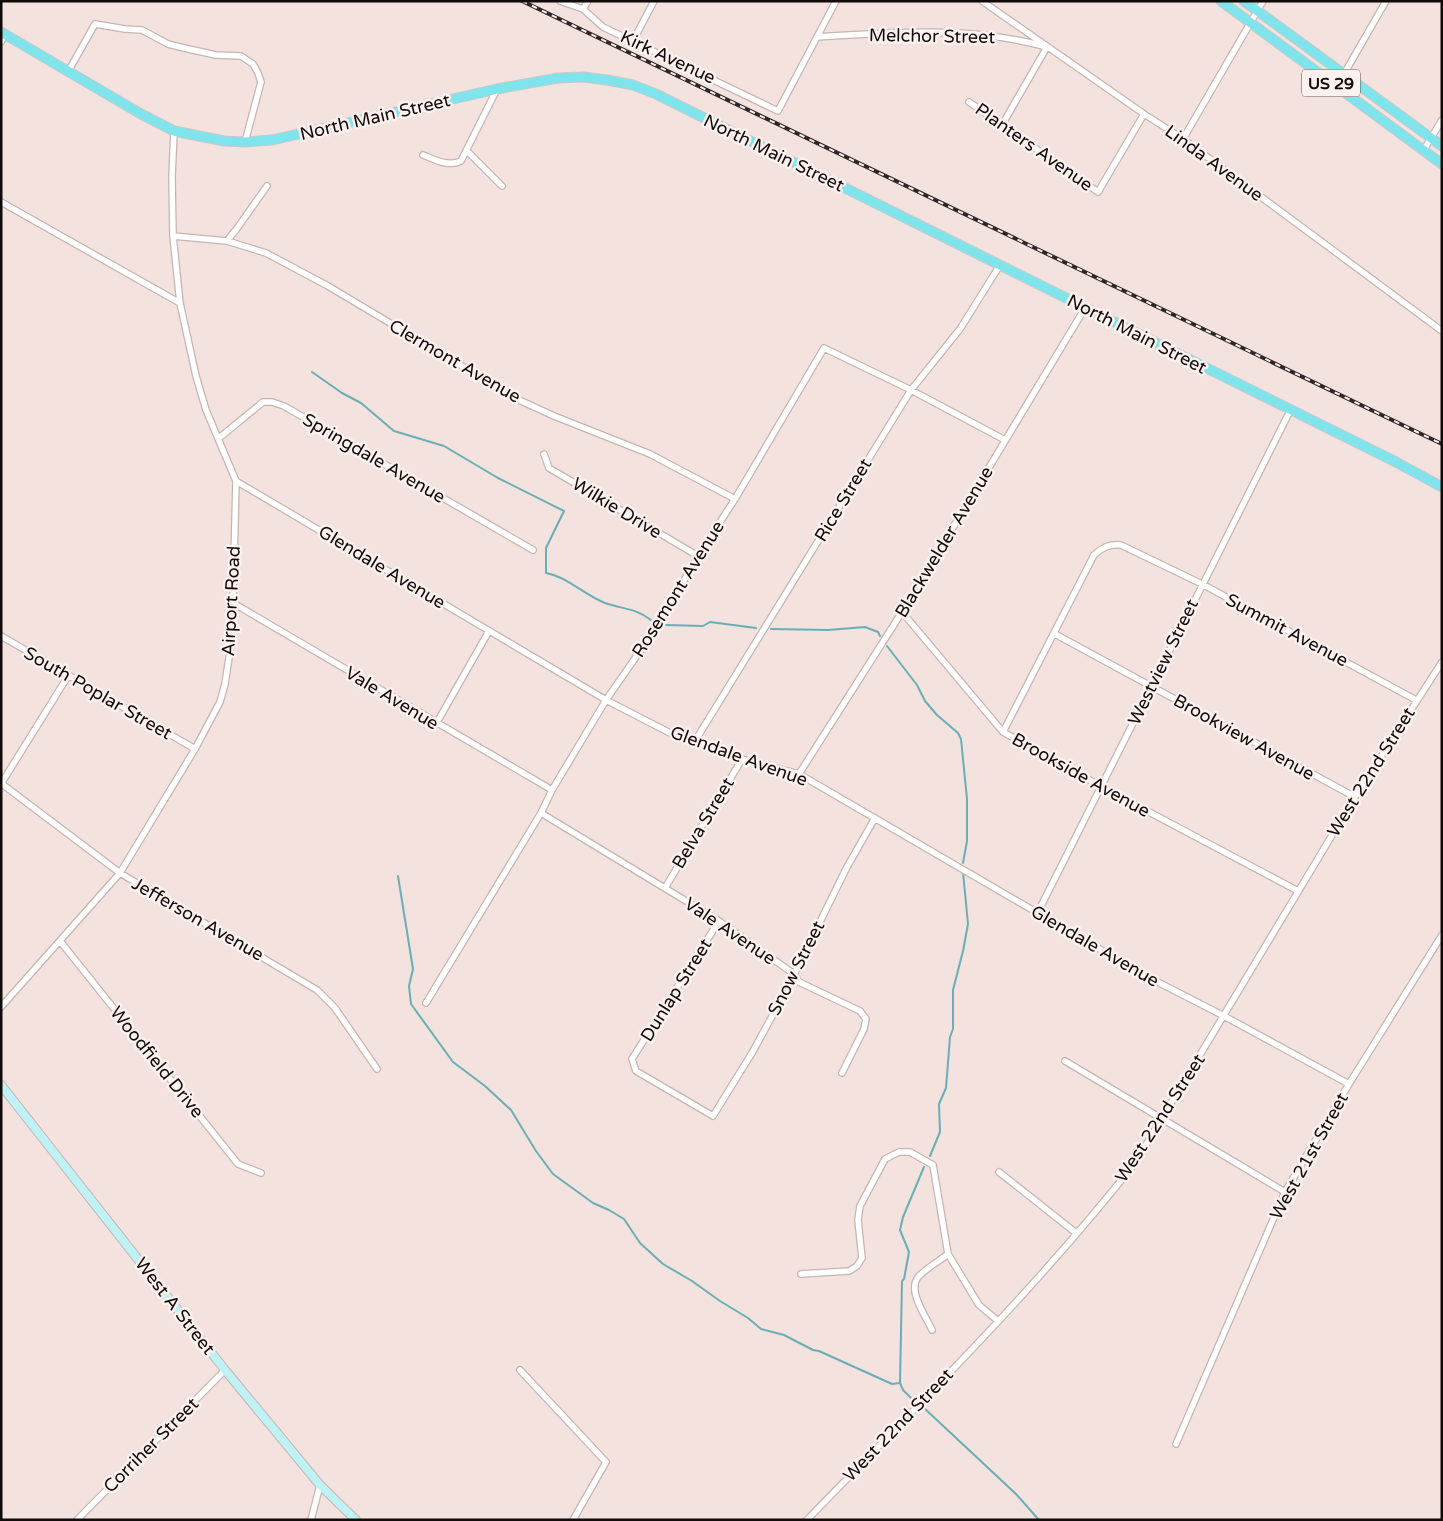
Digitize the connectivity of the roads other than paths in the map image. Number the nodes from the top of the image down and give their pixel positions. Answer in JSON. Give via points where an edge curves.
{"nodes":[{"id":1,"x":560,"y":1,"type":"edge"},
{"id":2,"x":588,"y":1,"type":"edge"},
{"id":3,"x":654,"y":1,"type":"edge"},
{"id":4,"x":836,"y":1,"type":"edge"},
{"id":5,"x":982,"y":1,"type":"edge"},
{"id":6,"x":1221,"y":1,"type":"edge"},
{"id":7,"x":1244,"y":1,"type":"edge"},
{"id":8,"x":1263,"y":1,"type":"edge"},
{"id":9,"x":1386,"y":1,"type":"edge"},
{"id":10,"x":583,"y":9,"type":"junction"},
{"id":11,"x":1258,"y":11,"type":"junction"},
{"id":12,"x":1251,"y":23,"type":"junction"},
{"id":13,"x":3,"y":36,"type":"edge"},
{"id":14,"x":817,"y":37,"type":"junction"},
{"id":15,"x":633,"y":41,"type":"junction"},
{"id":16,"x":1047,"y":47,"type":"junction"},
{"id":17,"x":69,"y":70,"type":"junction"},
{"id":18,"x":1344,"y":74,"type":"junction"},
{"id":19,"x":497,"y":89,"type":"junction"},
{"id":20,"x":969,"y":102,"type":"dead end"},
{"id":21,"x":1144,"y":114,"type":"junction"},
{"id":22,"x":1442,"y":120,"type":"edge"},
{"id":23,"x":1002,"y":125,"type":"junction"},
{"id":24,"x":174,"y":131,"type":"junction"},
{"id":25,"x":1431,"y":138,"type":"junction"},
{"id":26,"x":1183,"y":139,"type":"junction"},
{"id":27,"x":245,"y":142,"type":"junction"},
{"id":28,"x":1442,"y":146,"type":"edge"},
{"id":29,"x":466,"y":151,"type":"junction"},
{"id":30,"x":1423,"y":151,"type":"junction"},
{"id":31,"x":423,"y":155,"type":"dead end"},
{"id":32,"x":1442,"y":164,"type":"edge"},
{"id":33,"x":267,"y":186,"type":"dead end"},
{"id":34,"x":502,"y":186,"type":"dead end"},
{"id":35,"x":1,"y":202,"type":"edge"},
{"id":36,"x":173,"y":236,"type":"junction"},
{"id":37,"x":227,"y":241,"type":"junction"},
{"id":38,"x":1000,"y":265,"type":"junction"},
{"id":39,"x":180,"y":303,"type":"junction"},
{"id":40,"x":1085,"y":308,"type":"junction"},
{"id":41,"x":1442,"y":331,"type":"edge"},
{"id":42,"x":911,"y":390,"type":"junction"},
{"id":43,"x":1290,"y":411,"type":"junction"},
{"id":44,"x":219,"y":438,"type":"junction"},
{"id":45,"x":1005,"y":440,"type":"junction"},
{"id":46,"x":544,"y":454,"type":"dead end"},
{"id":47,"x":236,"y":481,"type":"junction"},
{"id":48,"x":1442,"y":487,"type":"edge"},
{"id":49,"x":735,"y":498,"type":"junction"},
{"id":50,"x":533,"y":550,"type":"dead end"},
{"id":51,"x":698,"y":556,"type":"junction"},
{"id":52,"x":1202,"y":584,"type":"junction"},
{"id":53,"x":233,"y":603,"type":"junction"},
{"id":54,"x":902,"y":612,"type":"junction"},
{"id":55,"x":489,"y":631,"type":"junction"},
{"id":56,"x":1055,"y":634,"type":"junction"},
{"id":57,"x":1,"y":636,"type":"edge"},
{"id":58,"x":1442,"y":662,"type":"edge"},
{"id":59,"x":68,"y":676,"type":"junction"},
{"id":60,"x":1151,"y":686,"type":"junction"},
{"id":61,"x":606,"y":700,"type":"junction"},
{"id":62,"x":1416,"y":700,"type":"junction"},
{"id":63,"x":436,"y":724,"type":"junction"},
{"id":64,"x":1003,"y":732,"type":"junction"},
{"id":65,"x":695,"y":741,"type":"junction"},
{"id":66,"x":195,"y":749,"type":"junction"},
{"id":67,"x":742,"y":758,"type":"junction"},
{"id":68,"x":798,"y":774,"type":"junction"},
{"id":69,"x":2,"y":784,"type":"edge"},
{"id":70,"x":1102,"y":787,"type":"junction"},
{"id":71,"x":552,"y":790,"type":"junction"},
{"id":72,"x":1355,"y":797,"type":"junction"},
{"id":73,"x":541,"y":814,"type":"junction"},
{"id":74,"x":876,"y":818,"type":"junction"},
{"id":75,"x":120,"y":873,"type":"junction"},
{"id":76,"x":665,"y":888,"type":"junction"},
{"id":77,"x":1298,"y":891,"type":"junction"},
{"id":78,"x":1037,"y":914,"type":"junction"},
{"id":79,"x":719,"y":921,"type":"junction"},
{"id":80,"x":1442,"y":935,"type":"edge"},
{"id":81,"x":60,"y":940,"type":"junction"},
{"id":82,"x":794,"y":974,"type":"junction"},
{"id":83,"x":426,"y":1003,"type":"dead end"},
{"id":84,"x":1,"y":1007,"type":"edge"},
{"id":85,"x":1224,"y":1016,"type":"junction"},
{"id":86,"x":1065,"y":1061,"type":"dead end"},
{"id":87,"x":377,"y":1069,"type":"dead end"},
{"id":88,"x":842,"y":1073,"type":"dead end"},
{"id":89,"x":1348,"y":1084,"type":"junction"},
{"id":90,"x":1,"y":1085,"type":"edge"},
{"id":91,"x":713,"y":1116,"type":"joint"},
{"id":92,"x":1162,"y":1118,"type":"junction"},
{"id":93,"x":999,"y":1172,"type":"dead end"},
{"id":94,"x":261,"y":1174,"type":"dead end"},
{"id":95,"x":1285,"y":1192,"type":"junction"},
{"id":96,"x":1076,"y":1233,"type":"junction"},
{"id":97,"x":948,"y":1254,"type":"junction"},
{"id":98,"x":801,"y":1274,"type":"dead end"},
{"id":99,"x":998,"y":1321,"type":"junction"},
{"id":100,"x":932,"y":1330,"type":"dead end"},
{"id":101,"x":225,"y":1370,"type":"junction"},
{"id":102,"x":520,"y":1370,"type":"dead end"},
{"id":103,"x":1176,"y":1444,"type":"dead end"},
{"id":104,"x":320,"y":1485,"type":"junction"},
{"id":105,"x":77,"y":1520,"type":"edge"},
{"id":106,"x":311,"y":1520,"type":"edge"},
{"id":107,"x":356,"y":1520,"type":"edge"},
{"id":108,"x":573,"y":1520,"type":"edge"},
{"id":109,"x":807,"y":1520,"type":"edge"}],
"edges":[{"from":1,"to":10,"type":"street","name":"Kirk Avenue"},
{"from":2,"to":10,"type":"street"},
{"from":3,"to":15,"type":"street"},
{"from":4,"to":14,"type":"street"},
{"from":5,"to":16,"type":"street","name":"Linda Avenue"},
{"from":6,"to":12,"type":"main road","number":"US 29"},
{"from":7,"to":11,"type":"main road","number":"US 29"},
{"from":8,"to":11,"type":"street"},
{"from":9,"to":18,"type":"street"},
{"from":10,"to":15,"type":"street","name":"Kirk Avenue","via":[[603,27]]},
{"from":11,"to":12,"type":"street"},
{"from":11,"to":18,"type":"main road","number":"US 29"},
{"from":12,"to":26,"type":"street"},
{"from":12,"to":30,"type":"main road","number":"US 29"},
{"from":13,"to":17,"type":"main road","name":"North Main Street"},
{"from":14,"to":15,"type":"street","name":"Kirk Avenue","via":[[778,111]]},
{"from":14,"to":16,"type":"street","name":"Melchor Street","via":[[888,33],[966,34],[1002,36]]},
{"from":16,"to":21,"type":"street","name":"Linda Avenue"},
{"from":16,"to":23,"type":"street"},
{"from":17,"to":24,"type":"main road","name":"North Main Street"},
{"from":17,"to":27,"type":"street","via":[[95,24],[142,30],[168,44],[216,55],[241,56],[253,64],[261,82]]},
{"from":18,"to":25,"type":"main road","number":"US 29"},
{"from":19,"to":27,"type":"main road","name":"North Main Street","via":[[301,134]]},
{"from":19,"to":29,"type":"street"},
{"from":19,"to":38,"type":"main road","name":"North Main Street","via":[[558,78],[584,77],[633,85]]},
{"from":20,"to":23,"type":"street","name":"Planters Avenue"},
{"from":21,"to":23,"type":"street","name":"Planters Avenue","via":[[1098,192]]},
{"from":21,"to":26,"type":"street","name":"Linda Avenue"},
{"from":22,"to":25,"type":"street"},
{"from":24,"to":27,"type":"main road","name":"North Main Street","via":[[206,139]]},
{"from":24,"to":36,"type":"street","name":"Airport Road"},
{"from":25,"to":28,"type":"main road","number":"US 29"},
{"from":25,"to":30,"type":"street"},
{"from":26,"to":41,"type":"street","name":"Linda Avenue"},
{"from":29,"to":31,"type":"street","via":[[461,161],[455,164]]},
{"from":29,"to":34,"type":"street"},
{"from":30,"to":32,"type":"main road","number":"US 29"},
{"from":33,"to":37,"type":"street"},
{"from":35,"to":39,"type":"street"},
{"from":36,"to":37,"type":"street","name":"Clermont Avenue"},
{"from":36,"to":39,"type":"street","name":"Airport Road"},
{"from":37,"to":49,"type":"street","name":"Clermont Avenue","via":[[266,253],[291,266],[519,400],[650,454]]},
{"from":38,"to":40,"type":"main road","name":"North Main Street"},
{"from":38,"to":42,"type":"street","name":"Rice Street","via":[[960,329]]},
{"from":39,"to":44,"type":"street","name":"Airport Road","via":[[196,376]]},
{"from":40,"to":43,"type":"main road","name":"North Main Street"},
{"from":40,"to":45,"type":"street","name":"Blackwelder Avenue"},
{"from":42,"to":45,"type":"street","name":"Rosemont Avenue"},
{"from":42,"to":49,"type":"street","name":"Rosemont Avenue","via":[[824,348]]},
{"from":42,"to":65,"type":"street","name":"Rice Street"},
{"from":43,"to":48,"type":"main road","name":"North Main Street"},
{"from":43,"to":52,"type":"street","name":"Westview Street"},
{"from":44,"to":47,"type":"street","name":"Airport Road"},
{"from":44,"to":50,"type":"street","name":"Springdale Avenue","via":[[263,402],[284,406]]},
{"from":45,"to":54,"type":"street","name":"Blackwelder Avenue"},
{"from":46,"to":51,"type":"street","name":"Wilkie Drive","via":[[550,468]]},
{"from":47,"to":53,"type":"street","name":"Airport Road"},
{"from":47,"to":55,"type":"street","name":"Glendale Avenue"},
{"from":49,"to":51,"type":"street","name":"Rosemont Avenue"},
{"from":51,"to":61,"type":"street","name":"Rosemont Avenue","via":[[659,624]]},
{"from":52,"to":56,"type":"street","name":"Summit Avenue","via":[[1121,545],[1103,547],[1094,555]]},
{"from":52,"to":60,"type":"street","name":"Westview Street"},
{"from":52,"to":62,"type":"street","name":"Summit Avenue"},
{"from":53,"to":63,"type":"street","name":"Vale Avenue"},
{"from":53,"to":66,"type":"street","name":"Airport Road","via":[[230,651],[220,702]]},
{"from":54,"to":64,"type":"street","name":"Brookside Avenue"},
{"from":54,"to":68,"type":"street","name":"Blackwelder Avenue"},
{"from":55,"to":61,"type":"street","name":"Glendale Avenue"},
{"from":55,"to":63,"type":"street"},
{"from":56,"to":60,"type":"street","name":"Brookview Avenue"},
{"from":56,"to":64,"type":"street","name":"Summit Avenue"},
{"from":57,"to":59,"type":"street","name":"South Poplar Street"},
{"from":58,"to":62,"type":"street","name":"West 22nd Street"},
{"from":59,"to":66,"type":"street","name":"South Poplar Street"},
{"from":59,"to":69,"type":"street"},
{"from":60,"to":70,"type":"street","name":"Westview Street"},
{"from":60,"to":72,"type":"street","name":"Brookview Avenue"},
{"from":61,"to":65,"type":"street","name":"Glendale Avenue","via":[[672,734]]},
{"from":61,"to":71,"type":"street","name":"Rosemont Avenue"},
{"from":62,"to":72,"type":"street","name":"West 22nd Street"},
{"from":63,"to":71,"type":"street","name":"Vale Avenue"},
{"from":64,"to":70,"type":"street","name":"Brookside Avenue"},
{"from":65,"to":67,"type":"street","name":"Glendale Avenue"},
{"from":66,"to":75,"type":"street","name":"Airport Road"},
{"from":67,"to":68,"type":"street","name":"Glendale Avenue"},
{"from":67,"to":76,"type":"street","name":"Belva Street"},
{"from":68,"to":74,"type":"street","name":"Glendale Avenue"},
{"from":69,"to":75,"type":"street","name":"Jefferson Avenue"},
{"from":70,"to":77,"type":"street","name":"Brookside Avenue"},
{"from":70,"to":78,"type":"street","name":"Westview Street"},
{"from":71,"to":73,"type":"street","name":"Rosemont Avenue"},
{"from":72,"to":77,"type":"street","name":"West 22nd Street"},
{"from":73,"to":76,"type":"street","name":"Vale Avenue"},
{"from":73,"to":83,"type":"street","name":"Rosemont Avenue"},
{"from":74,"to":78,"type":"street","name":"Glendale Avenue"},
{"from":74,"to":82,"type":"street","name":"Snow Street","via":[[847,867]]},
{"from":75,"to":81,"type":"street","name":"Airport Road"},
{"from":75,"to":87,"type":"street","name":"Jefferson Avenue","via":[[317,990],[335,1008]]},
{"from":76,"to":79,"type":"street","name":"Vale Avenue"},
{"from":77,"to":85,"type":"street","name":"West 22nd Street"},
{"from":78,"to":85,"type":"street","name":"Glendale Avenue"},
{"from":79,"to":82,"type":"street","name":"Vale Avenue"},
{"from":79,"to":91,"type":"street","name":"Dunlap Street","via":[[632,1058],[636,1071]]},
{"from":80,"to":89,"type":"street","name":"West 21st Street"},
{"from":81,"to":84,"type":"street","name":"Airport Road"},
{"from":81,"to":94,"type":"street","name":"Woodfield Drive","via":[[238,1164]]},
{"from":82,"to":88,"type":"street","name":"Vale Avenue","via":[[800,982],[860,1012],[866,1019]]},
{"from":82,"to":91,"type":"street","name":"Snow Street"},
{"from":85,"to":89,"type":"street","name":"Glendale Avenue"},
{"from":85,"to":92,"type":"street","name":"West 22nd Street"},
{"from":86,"to":92,"type":"street"},
{"from":89,"to":95,"type":"street","name":"West 21st Street"},
{"from":90,"to":101,"type":"street","name":"West A Street"},
{"from":92,"to":95,"type":"street"},
{"from":92,"to":96,"type":"street","name":"West 22nd Street","via":[[1135,1163]]},
{"from":93,"to":96,"type":"street"},
{"from":95,"to":103,"type":"street","name":"West 21st Street"},
{"from":96,"to":99,"type":"street","name":"West 22nd Street"},
{"from":97,"to":98,"type":"street","via":[[933,1165],[910,1152],[899,1152],[885,1159],[860,1206],[858,1220],[862,1258],[857,1266],[849,1271]]},
{"from":97,"to":99,"type":"street","via":[[979,1305]]},
{"from":97,"to":100,"type":"street","via":[[918,1277],[914,1286]]},
{"from":99,"to":109,"type":"street","name":"West 22nd Street"},
{"from":101,"to":104,"type":"street","name":"West A Street"},
{"from":101,"to":105,"type":"street","name":"Corriher Street"},
{"from":102,"to":108,"type":"street","via":[[606,1462]]},
{"from":104,"to":106,"type":"street"},
{"from":104,"to":107,"type":"street","name":"West A Street"}]}
